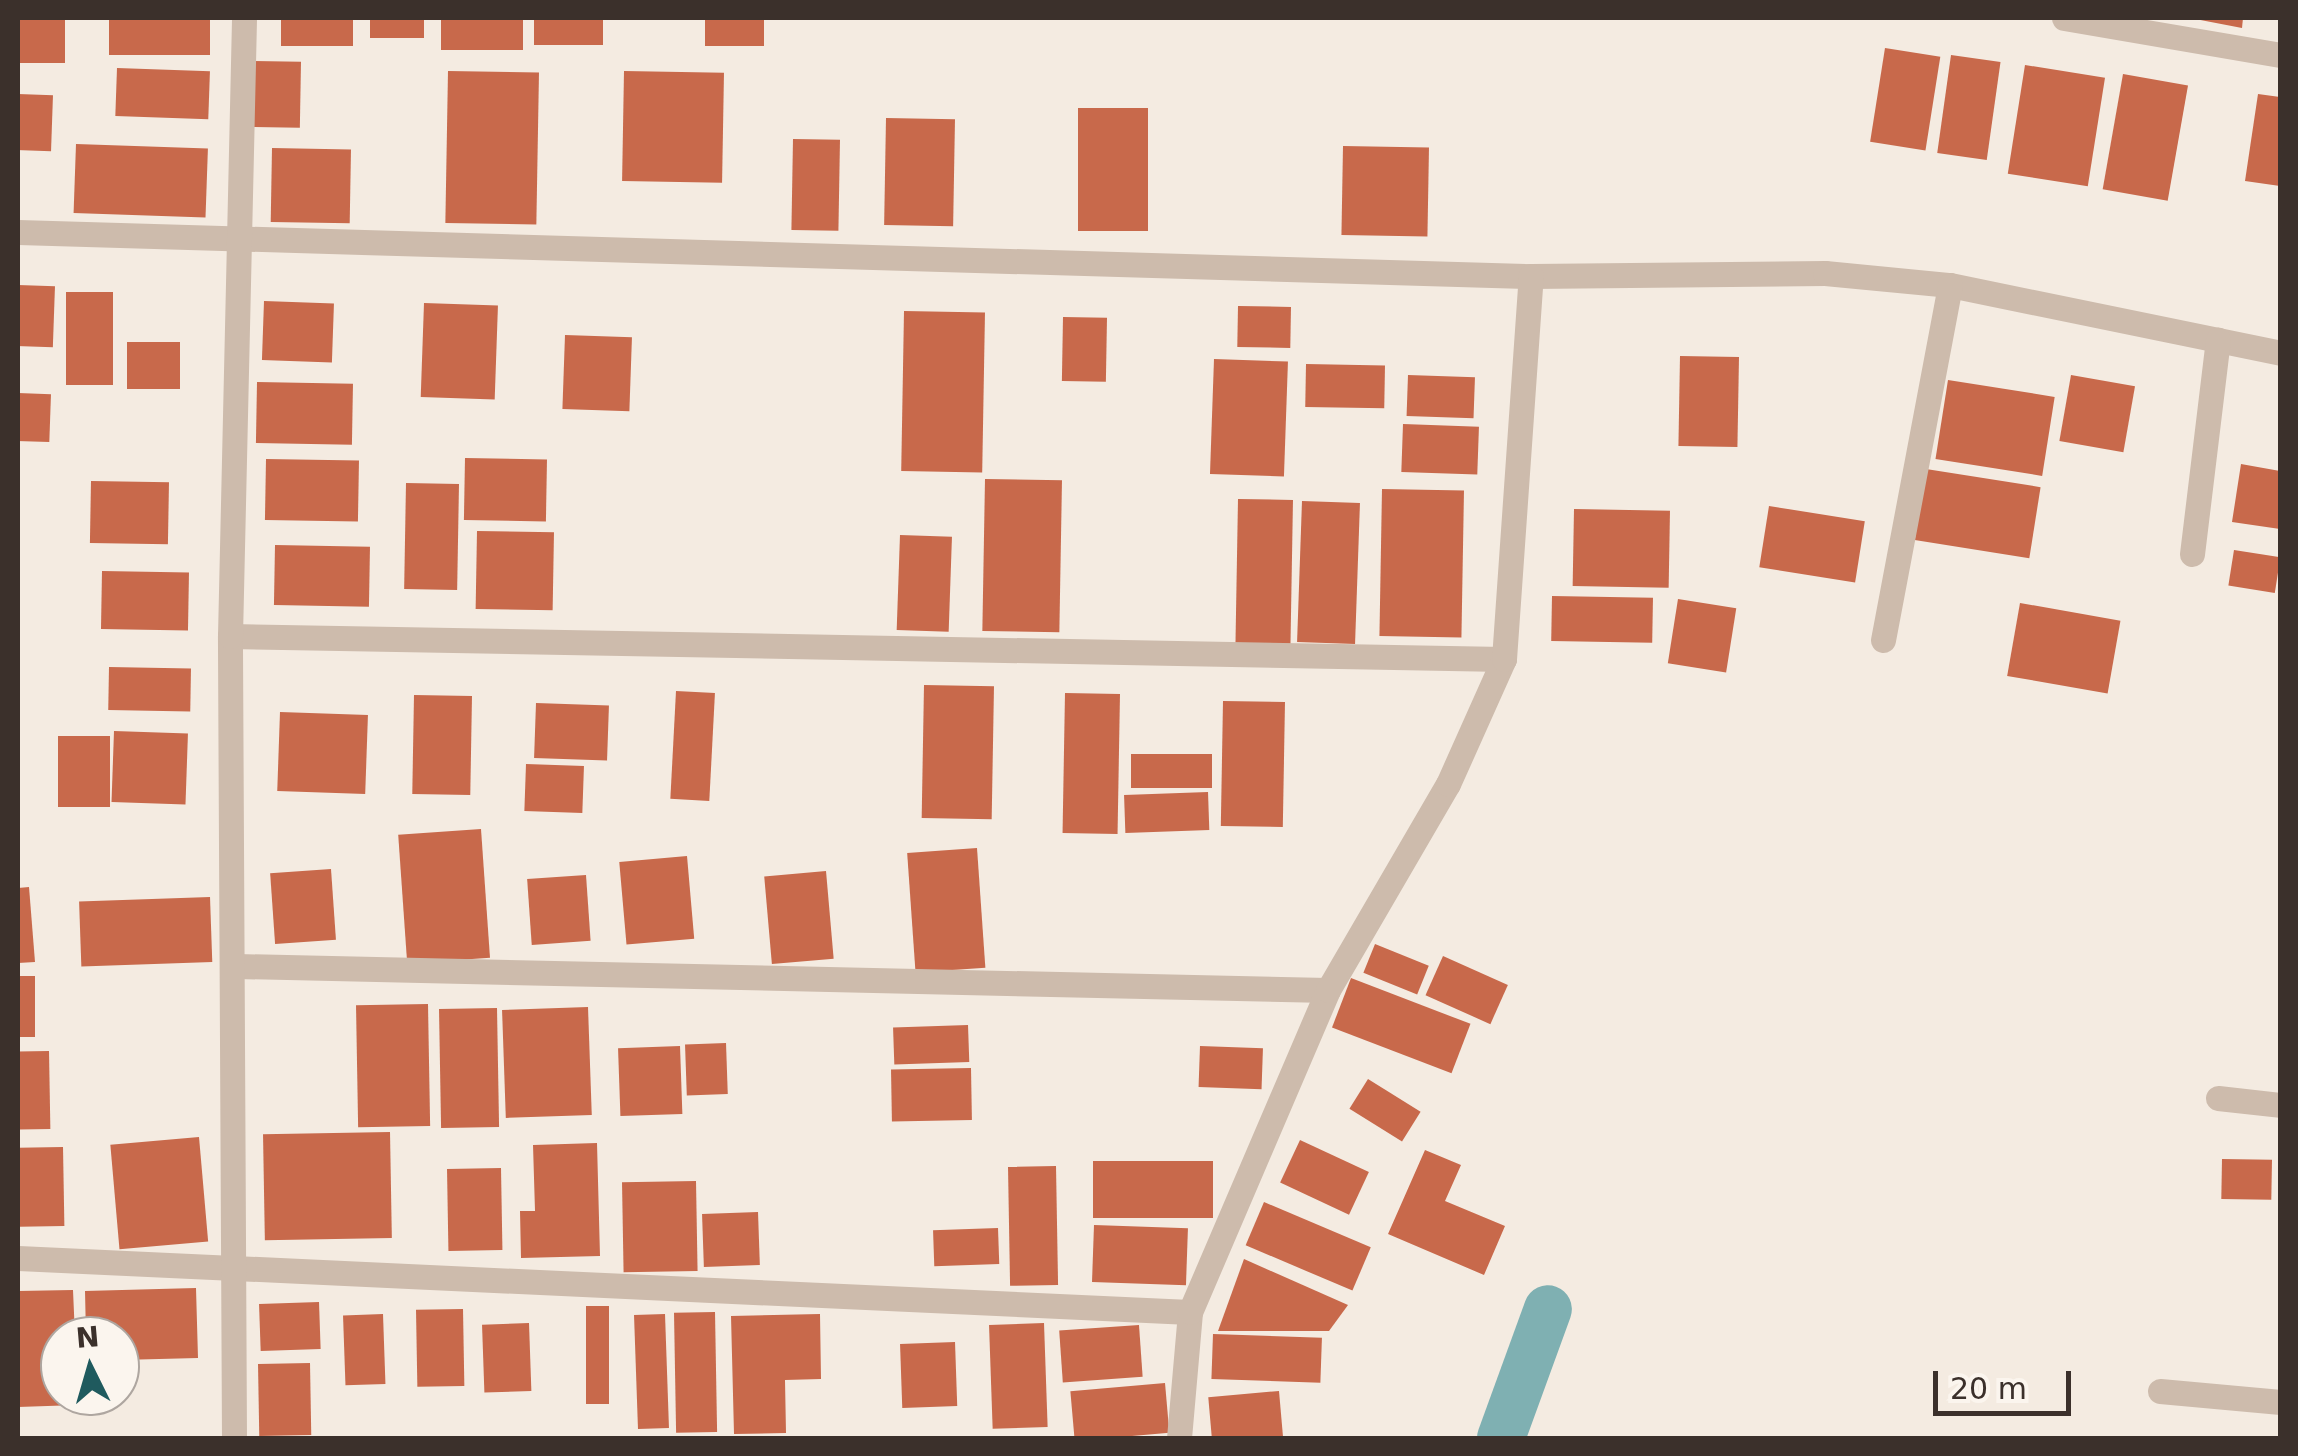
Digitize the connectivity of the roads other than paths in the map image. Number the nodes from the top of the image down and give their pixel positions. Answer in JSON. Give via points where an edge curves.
{"nodes":[{"id":1,"x":244,"y":18,"type":"edge"},
{"id":2,"x":2064,"y":18,"type":"edge"},
{"id":3,"x":2280,"y":55,"type":"edge"},
{"id":4,"x":18,"y":232,"type":"edge"},
{"id":5,"x":240,"y":238,"type":"junction"},
{"id":6,"x":1531,"y":276,"type":"junction"},
{"id":7,"x":1950,"y":285,"type":"junction"},
{"id":8,"x":2218,"y":340,"type":"junction"},
{"id":9,"x":2280,"y":353,"type":"edge"},
{"id":10,"x":2192,"y":554,"type":"dead end"},
{"id":11,"x":230,"y":636,"type":"junction"},
{"id":12,"x":1882,"y":640,"type":"dead end"},
{"id":13,"x":1504,"y":659,"type":"junction"},
{"id":14,"x":237,"y":966,"type":"junction"},
{"id":15,"x":1328,"y":990,"type":"junction"},
{"id":16,"x":2218,"y":1098,"type":"dead end"},
{"id":17,"x":2280,"y":1105,"type":"edge"},
{"id":18,"x":18,"y":1258,"type":"edge"},
{"id":19,"x":236,"y":1266,"type":"junction"},
{"id":20,"x":1190,"y":1312,"type":"junction"},
{"id":21,"x":2160,"y":1390,"type":"dead end"},
{"id":22,"x":2280,"y":1402,"type":"edge"},
{"id":23,"x":234,"y":1438,"type":"edge"},
{"id":24,"x":1179,"y":1438,"type":"edge"}],
"edges":[{"from":1,"to":5,"type":"street"},
{"from":2,"to":3,"type":"street"},
{"from":4,"to":5,"type":"street"},
{"from":5,"to":6,"type":"street"},
{"from":5,"to":11,"type":"street"},
{"from":6,"to":7,"type":"street","via":[[1825,272]]},
{"from":6,"to":13,"type":"street"},
{"from":7,"to":8,"type":"street"},
{"from":7,"to":12,"type":"street"},
{"from":8,"to":9,"type":"street"},
{"from":8,"to":10,"type":"street"},
{"from":11,"to":13,"type":"street"},
{"from":11,"to":14,"type":"street"},
{"from":13,"to":15,"type":"street","via":[[1448,784]]},
{"from":14,"to":15,"type":"street"},
{"from":14,"to":19,"type":"street"},
{"from":15,"to":20,"type":"street"},
{"from":16,"to":17,"type":"street"},
{"from":18,"to":19,"type":"street"},
{"from":19,"to":20,"type":"street"},
{"from":19,"to":23,"type":"street"},
{"from":20,"to":24,"type":"street"},
{"from":21,"to":22,"type":"street"}]}
